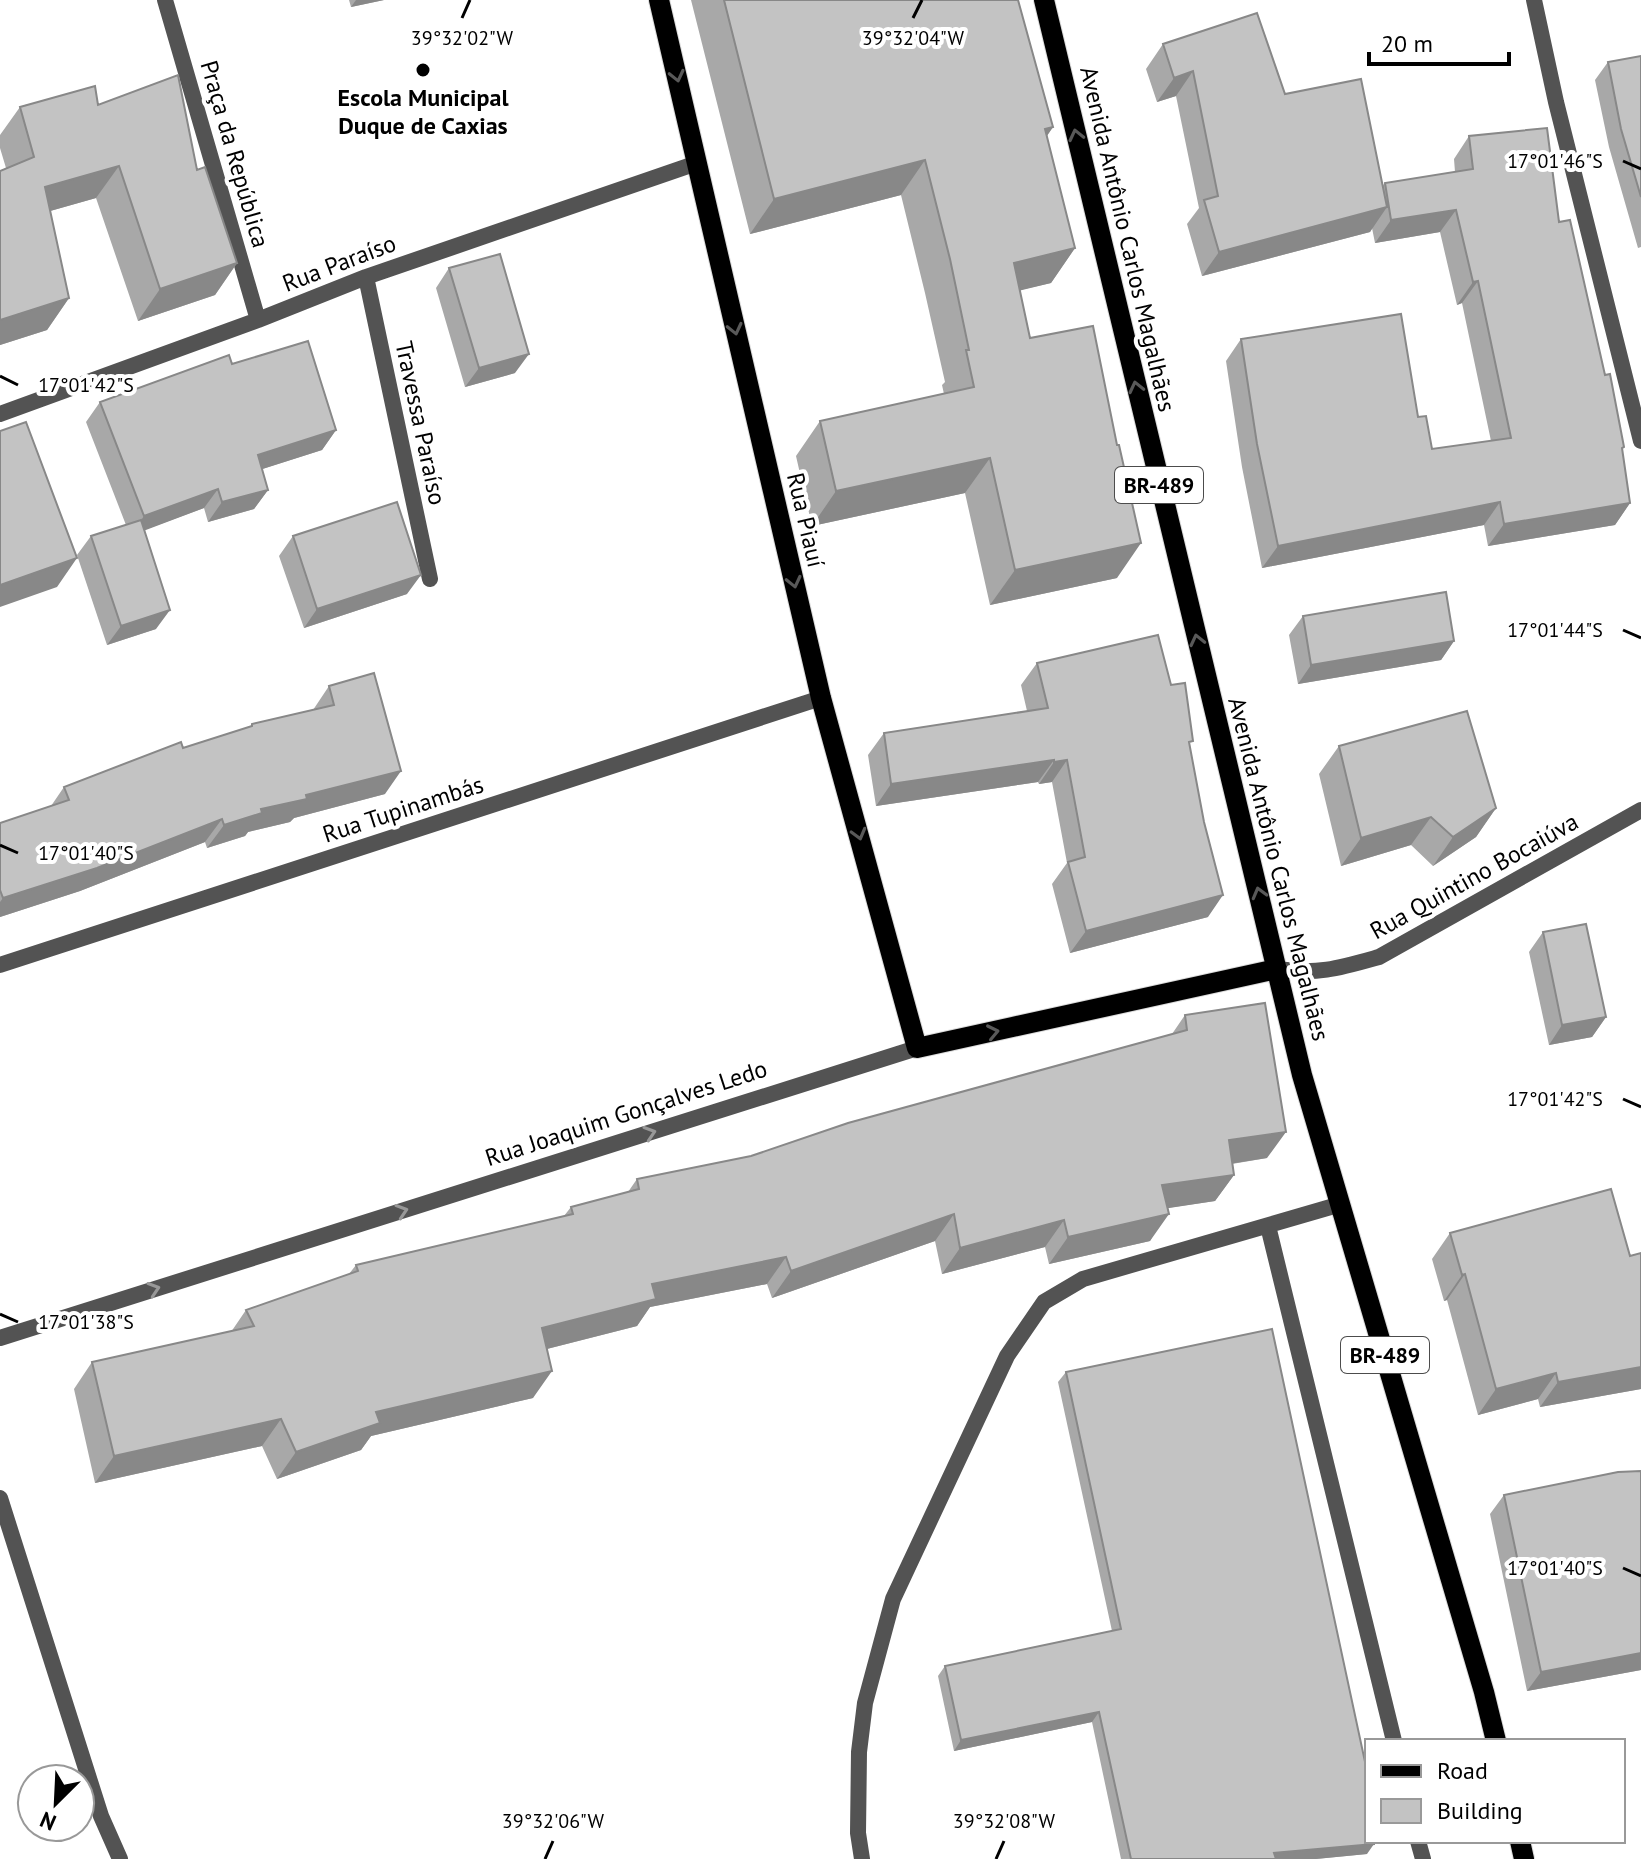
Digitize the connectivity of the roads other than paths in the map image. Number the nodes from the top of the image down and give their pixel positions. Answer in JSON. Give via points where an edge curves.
{"nodes":[{"id":1,"x":165,"y":0,"type":"edge"},
{"id":2,"x":659,"y":0,"type":"edge"},
{"id":3,"x":1044,"y":0,"type":"edge"},
{"id":4,"x":1534,"y":0,"type":"edge"},
{"id":5,"x":697,"y":163,"type":"junction"},
{"id":6,"x":366,"y":277,"type":"junction"},
{"id":7,"x":258,"y":320,"type":"junction"},
{"id":8,"x":0,"y":414,"type":"edge"},
{"id":9,"x":1641,"y":441,"type":"edge"},
{"id":10,"x":430,"y":579,"type":"dead end"},
{"id":11,"x":821,"y":698,"type":"junction"},
{"id":12,"x":1641,"y":810,"type":"edge"},
{"id":13,"x":0,"y":965,"type":"edge"},
{"id":14,"x":1277,"y":969,"type":"junction"},
{"id":15,"x":917,"y":1048,"type":"junction"},
{"id":16,"x":1341,"y":1204,"type":"junction"},
{"id":17,"x":1268,"y":1226,"type":"junction"},
{"id":18,"x":0,"y":1338,"type":"edge"},
{"id":19,"x":0,"y":1498,"type":"edge"},
{"id":20,"x":1394,"y":1739,"type":"edge"},
{"id":21,"x":1496,"y":1739,"type":"edge"},
{"id":22,"x":120,"y":1859,"type":"edge"},
{"id":23,"x":862,"y":1859,"type":"edge"}],
"edges":[{"from":1,"to":7,"type":"street","name":"Praça da República"},
{"from":2,"to":5,"type":"main road","name":"Rua Piauí","one_way":true},
{"from":14,"to":3,"type":"main road","name":"Avenida Antônio Carlos Magalhães","number":"BR-489","one_way":true},
{"from":4,"to":9,"type":"street"},
{"from":5,"to":6,"type":"street","name":"Rua Paraíso"},
{"from":5,"to":11,"type":"main road","name":"Rua Piauí","one_way":true},
{"from":6,"to":7,"type":"street","name":"Rua Paraíso"},
{"from":6,"to":10,"type":"street","name":"Travessa Paraíso"},
{"from":7,"to":8,"type":"street","name":"Rua Paraíso"},
{"from":11,"to":13,"type":"street","name":"Rua Tupinambás"},
{"from":11,"to":15,"type":"main road","name":"Rua Piauí","one_way":true},
{"from":12,"to":14,"type":"street","name":"Rua Quintino Bocaiúva","via":[[1379,957],[1307,973]]},
{"from":15,"to":14,"type":"main road","name":"Rua Joaquim Gonçalves Ledo","one_way":true},
{"from":14,"to":16,"type":"main road","name":"Avenida Antônio Carlos Magalhães","number":"BR-489"},
{"from":18,"to":15,"type":"street","name":"Rua Joaquim Gonçalves Ledo","one_way":true},
{"from":16,"to":17,"type":"street"},
{"from":16,"to":21,"type":"main road","name":"Avenida Antônio Carlos Magalhães","number":"BR-489"},
{"from":17,"to":20,"type":"street"},
{"from":17,"to":23,"type":"street","via":[[1083,1279],[1044,1302],[1007,1356],[893,1599],[865,1703],[859,1752]]},
{"from":19,"to":22,"type":"street","via":[[101,1816]]}]}
